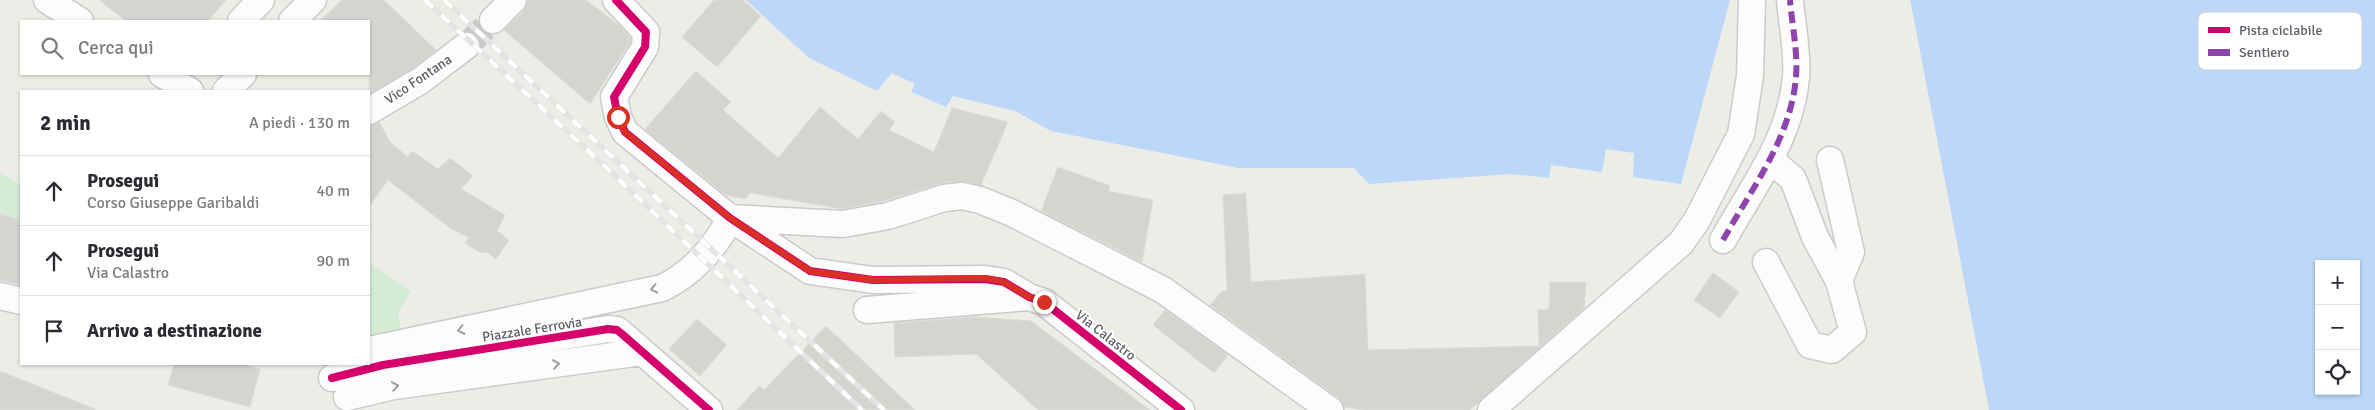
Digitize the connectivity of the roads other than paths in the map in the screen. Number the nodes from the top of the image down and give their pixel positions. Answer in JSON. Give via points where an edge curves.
{"nodes":[{"id":1,"x":47,"y":0,"type":"edge"},
{"id":2,"x":261,"y":0,"type":"edge"},
{"id":3,"x":312,"y":0,"type":"edge"},
{"id":4,"x":513,"y":0,"type":"edge"},
{"id":5,"x":616,"y":0,"type":"edge"},
{"id":6,"x":1752,"y":0,"type":"edge"},
{"id":7,"x":1790,"y":0,"type":"edge"},
{"id":8,"x":78,"y":20,"type":"edge"},
{"id":9,"x":242,"y":20,"type":"edge"},
{"id":10,"x":293,"y":20,"type":"edge"},
{"id":11,"x":493,"y":20,"type":"tunnel mouth"},
{"id":12,"x":466,"y":46,"type":"tunnel mouth"},
{"id":13,"x":242,"y":75,"type":"edge"},
{"id":14,"x":227,"y":90,"type":"edge"},
{"id":15,"x":370,"y":111,"type":"edge"},
{"id":16,"x":1741,"y":134,"type":"junction"},
{"id":17,"x":1830,"y":160,"type":"dead end"},
{"id":18,"x":726,"y":226,"type":"junction"},
{"id":19,"x":1723,"y":240,"type":"dead end"},
{"id":20,"x":1766,"y":262,"type":"dead end"},
{"id":21,"x":1839,"y":281,"type":"junction"},
{"id":22,"x":0,"y":296,"type":"edge"},
{"id":23,"x":1029,"y":297,"type":"junction"},
{"id":24,"x":20,"y":300,"type":"edge"},
{"id":25,"x":868,"y":310,"type":"dead end"},
{"id":26,"x":370,"y":350,"type":"edge"},
{"id":27,"x":339,"y":387,"type":"edge"},
{"id":28,"x":709,"y":410,"type":"edge"},
{"id":29,"x":1180,"y":410,"type":"edge"},
{"id":30,"x":1330,"y":410,"type":"edge"},
{"id":31,"x":1491,"y":410,"type":"edge"}],
"edges":[{"from":1,"to":8,"type":"street"},
{"from":2,"to":9,"type":"street"},
{"from":3,"to":10,"type":"street"},
{"from":4,"to":11,"type":"street"},
{"from":5,"to":18,"type":"street","name":"Via Calastro","via":[[646,32],[645,47],[614,97],[625,132]]},
{"from":6,"to":16,"type":"street","via":[[1750,76]]},
{"from":7,"to":19,"type":"street","via":[[1796,75],[1792,102],[1780,140]]},
{"from":12,"to":15,"type":"street","name":"Vico Fontana","via":[[420,81]]},
{"from":13,"to":14,"type":"street"},
{"from":16,"to":21,"type":"street","via":[[1793,179],[1815,237]]},
{"from":16,"to":31,"type":"street","via":[[1697,220],[1681,244]]},
{"from":17,"to":21,"type":"street","via":[[1851,252]]},
{"from":18,"to":23,"type":"street","name":"Via Calastro","via":[[810,271],[873,280],[985,278],[1004,282]]},
{"from":18,"to":26,"type":"street","one_way":true,"via":[[696,265],[662,288]]},
{"from":18,"to":30,"type":"street","via":[[843,224],[888,216],[944,198],[962,196],[980,200],[1163,290]]},
{"from":20,"to":21,"type":"street","via":[[1810,345],[1832,350],[1853,332]]},
{"from":22,"to":24,"type":"street"},
{"from":23,"to":25,"type":"street"},
{"from":23,"to":29,"type":"street","name":"Via Calastro","via":[[1044,302]]},
{"from":27,"to":28,"type":"street","name":"Piazzale Ferrovia","via":[[383,365],[608,329],[622,334]]}]}
